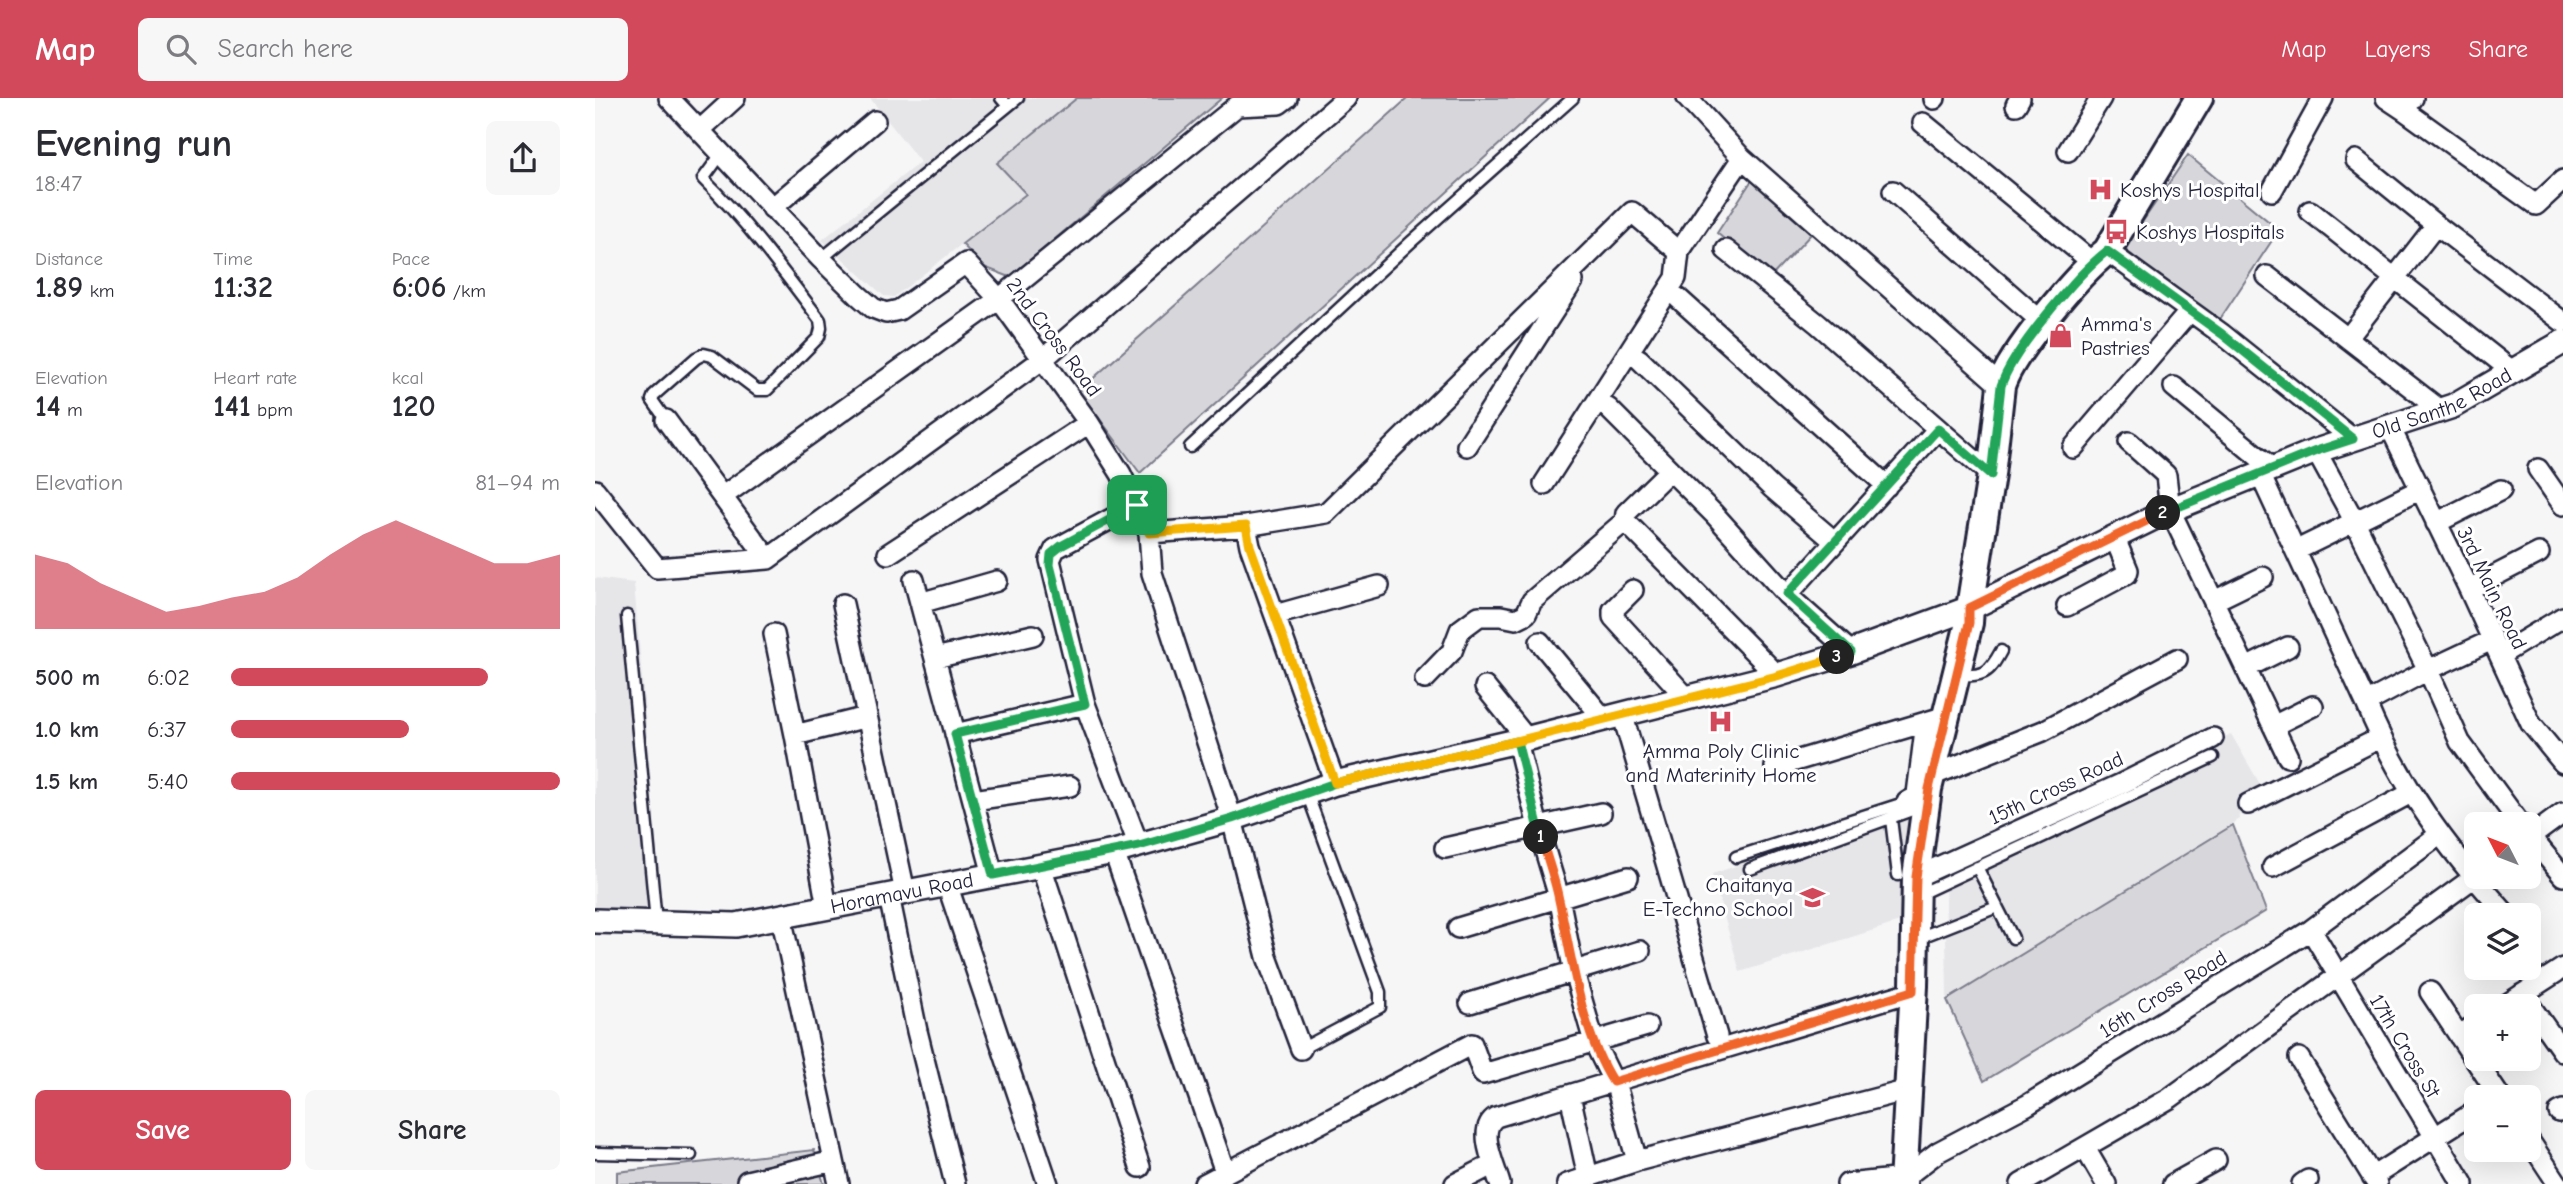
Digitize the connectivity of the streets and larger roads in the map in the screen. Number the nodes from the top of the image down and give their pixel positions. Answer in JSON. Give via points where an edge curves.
{"nodes":[{"id":1,"x":669,"y":98,"type":"edge"},
{"id":2,"x":735,"y":98,"type":"edge"},
{"id":3,"x":1287,"y":98,"type":"edge"},
{"id":4,"x":1346,"y":98,"type":"edge"},
{"id":5,"x":1687,"y":98,"type":"edge"},
{"id":6,"x":2101,"y":98,"type":"edge"},
{"id":7,"x":2199,"y":98,"type":"edge"},
{"id":8,"x":2323,"y":98,"type":"edge"},
{"id":9,"x":2386,"y":98,"type":"edge"},
{"id":10,"x":2408,"y":104,"type":"edge"},
{"id":11,"x":875,"y":121,"type":"dead end"},
{"id":12,"x":1923,"y":123,"type":"dead end"},
{"id":13,"x":700,"y":130,"type":"junction"},
{"id":14,"x":2069,"y":151,"type":"dead end"},
{"id":15,"x":1742,"y":158,"type":"junction"},
{"id":16,"x":2356,"y":160,"type":"dead end"},
{"id":17,"x":2563,"y":180,"type":"edge"},
{"id":18,"x":1892,"y":191,"type":"dead end"},
{"id":19,"x":2272,"y":191,"type":"dead end"},
{"id":20,"x":772,"y":208,"type":"junction"},
{"id":21,"x":2310,"y":211,"type":"dead end"},
{"id":22,"x":2436,"y":225,"type":"junction"},
{"id":23,"x":1726,"y":250,"type":"dead end"},
{"id":24,"x":1593,"y":251,"type":"junction"},
{"id":25,"x":1679,"y":252,"type":"junction"},
{"id":26,"x":2100,"y":256,"type":"junction"},
{"id":27,"x":2267,"y":276,"type":"dead end"},
{"id":28,"x":2394,"y":279,"type":"junction"},
{"id":29,"x":1678,"y":298,"type":"dead end"},
{"id":30,"x":999,"y":299,"type":"junction"},
{"id":31,"x":2190,"y":311,"type":"junction"},
{"id":32,"x":2042,"y":322,"type":"junction"},
{"id":33,"x":2563,"y":322,"type":"edge"},
{"id":34,"x":2348,"y":338,"type":"junction"},
{"id":35,"x":2561,"y":348,"type":"edge"},
{"id":36,"x":1043,"y":359,"type":"junction"},
{"id":37,"x":1639,"y":359,"type":"dead end"},
{"id":38,"x":2512,"y":371,"type":"junction"},
{"id":39,"x":2001,"y":386,"type":"junction"},
{"id":40,"x":2174,"y":387,"type":"dead end"},
{"id":41,"x":1608,"y":408,"type":"dead end"},
{"id":42,"x":2439,"y":410,"type":"junction"},
{"id":43,"x":666,"y":420,"type":"road end"},
{"id":44,"x":1089,"y":423,"type":"junction"},
{"id":45,"x":2390,"y":427,"type":"junction"},
{"id":46,"x":1938,"y":429,"type":"junction"},
{"id":47,"x":2353,"y":439,"type":"junction"},
{"id":48,"x":2129,"y":442,"type":"dead end"},
{"id":49,"x":1467,"y":446,"type":"dead end"},
{"id":50,"x":2073,"y":448,"type":"dead end"},
{"id":51,"x":2316,"y":451,"type":"junction"},
{"id":52,"x":2538,"y":469,"type":"dead end"},
{"id":53,"x":1669,"y":471,"type":"junction"},
{"id":54,"x":2267,"y":471,"type":"junction"},
{"id":55,"x":1991,"y":475,"type":"junction"},
{"id":56,"x":1543,"y":484,"type":"dead end"},
{"id":57,"x":1887,"y":486,"type":"junction"},
{"id":58,"x":2421,"y":489,"type":"junction"},
{"id":59,"x":595,"y":490,"type":"edge"},
{"id":60,"x":2501,"y":490,"type":"dead end"},
{"id":61,"x":723,"y":496,"type":"junction"},
{"id":62,"x":1137,"y":505,"type":"junction"},
{"id":63,"x":2563,"y":505,"type":"edge"},
{"id":64,"x":2170,"y":510,"type":"junction"},
{"id":65,"x":1625,"y":521,"type":"junction"},
{"id":66,"x":2355,"y":522,"type":"junction"},
{"id":67,"x":2436,"y":523,"type":"junction"},
{"id":68,"x":1246,"y":526,"type":"junction"},
{"id":69,"x":1149,"y":533,"type":"junction"},
{"id":70,"x":2114,"y":536,"type":"junction"},
{"id":71,"x":1834,"y":541,"type":"junction"},
{"id":72,"x":2297,"y":550,"type":"junction"},
{"id":73,"x":2539,"y":553,"type":"dead end"},
{"id":74,"x":888,"y":554,"type":"dead end"},
{"id":75,"x":768,"y":559,"type":"junction"},
{"id":76,"x":2263,"y":577,"type":"dead end"},
{"id":77,"x":914,"y":580,"type":"dead end"},
{"id":78,"x":997,"y":581,"type":"dead end"},
{"id":79,"x":1379,"y":586,"type":"dead end"},
{"id":80,"x":2469,"y":589,"type":"junction"},
{"id":81,"x":1633,"y":590,"type":"dead end"},
{"id":82,"x":1787,"y":594,"type":"junction"},
{"id":83,"x":2214,"y":601,"type":"junction"},
{"id":84,"x":920,"y":603,"type":"junction"},
{"id":85,"x":843,"y":604,"type":"dead end"},
{"id":86,"x":2067,"y":606,"type":"dead end"},
{"id":87,"x":1969,"y":608,"type":"junction"},
{"id":88,"x":1275,"y":615,"type":"junction"},
{"id":89,"x":2561,"y":622,"type":"edge"},
{"id":90,"x":774,"y":634,"type":"dead end"},
{"id":91,"x":1033,"y":635,"type":"dead end"},
{"id":92,"x":1540,"y":642,"type":"dead end"},
{"id":93,"x":2288,"y":647,"type":"dead end"},
{"id":94,"x":2496,"y":648,"type":"junction"},
{"id":95,"x":1851,"y":652,"type":"junction"},
{"id":96,"x":935,"y":658,"type":"junction"},
{"id":97,"x":2177,"y":659,"type":"dead end"},
{"id":98,"x":2246,"y":668,"type":"junction"},
{"id":99,"x":2428,"y":670,"type":"junction"},
{"id":100,"x":1777,"y":676,"type":"junction"},
{"id":101,"x":1425,"y":679,"type":"dead end"},
{"id":102,"x":1485,"y":687,"type":"dead end"},
{"id":103,"x":1686,"y":698,"type":"junction"},
{"id":104,"x":2366,"y":703,"type":"junction"},
{"id":105,"x":1085,"y":704,"type":"junction"},
{"id":106,"x":2313,"y":706,"type":"dead end"},
{"id":107,"x":1612,"y":716,"type":"junction"},
{"id":108,"x":867,"y":717,"type":"junction"},
{"id":109,"x":1936,"y":719,"type":"junction"},
{"id":110,"x":2273,"y":726,"type":"junction"},
{"id":111,"x":955,"y":734,"type":"junction"},
{"id":112,"x":795,"y":735,"type":"junction"},
{"id":113,"x":2380,"y":737,"type":"junction"},
{"id":114,"x":1522,"y":740,"type":"junction"},
{"id":115,"x":2213,"y":747,"type":"road end"},
{"id":116,"x":2288,"y":757,"type":"dead end"},
{"id":117,"x":2563,"y":763,"type":"edge"},
{"id":118,"x":1776,"y":767,"type":"dead end"},
{"id":119,"x":1931,"y":776,"type":"junction"},
{"id":120,"x":1335,"y":783,"type":"junction"},
{"id":121,"x":1070,"y":786,"type":"dead end"},
{"id":122,"x":2411,"y":793,"type":"junction"},
{"id":123,"x":973,"y":800,"type":"junction"},
{"id":124,"x":1917,"y":803,"type":"junction"},
{"id":125,"x":2248,"y":804,"type":"dead end"},
{"id":126,"x":2511,"y":812,"type":"edge"},
{"id":127,"x":1601,"y":813,"type":"dead end"},
{"id":128,"x":2563,"y":813,"type":"edge"},
{"id":129,"x":1232,"y":819,"type":"junction"},
{"id":130,"x":2541,"y":826,"type":"edge"},
{"id":131,"x":1538,"y":827,"type":"junction"},
{"id":132,"x":2439,"y":835,"type":"junction"},
{"id":133,"x":1139,"y":846,"type":"junction"},
{"id":134,"x":1445,"y":848,"type":"dead end"},
{"id":135,"x":2541,"y":850,"type":"edge"},
{"id":136,"x":1114,"y":852,"type":"junction"},
{"id":137,"x":2464,"y":864,"type":"edge"},
{"id":138,"x":1041,"y":866,"type":"junction"},
{"id":139,"x":2273,"y":867,"type":"dead end"},
{"id":140,"x":993,"y":875,"type":"junction"},
{"id":141,"x":2563,"y":876,"type":"edge"},
{"id":142,"x":1628,"y":877,"type":"dead end"},
{"id":143,"x":1910,"y":882,"type":"junction"},
{"id":144,"x":947,"y":884,"type":"junction"},
{"id":145,"x":2464,"y":885,"type":"edge"},
{"id":146,"x":2485,"y":889,"type":"edge"},
{"id":147,"x":897,"y":894,"type":"junction"},
{"id":148,"x":1559,"y":897,"type":"junction"},
{"id":149,"x":2497,"y":903,"type":"edge"},
{"id":150,"x":827,"y":907,"type":"junction"},
{"id":151,"x":781,"y":916,"type":"junction"},
{"id":152,"x":595,"y":921,"type":"edge"},
{"id":153,"x":1458,"y":928,"type":"dead end"},
{"id":154,"x":2311,"y":930,"type":"junction"},
{"id":155,"x":1640,"y":951,"type":"dead end"},
{"id":156,"x":2563,"y":968,"type":"edge"},
{"id":157,"x":1574,"y":972,"type":"junction"},
{"id":158,"x":2337,"y":976,"type":"junction"},
{"id":159,"x":1913,"y":991,"type":"junction"},
{"id":160,"x":2430,"y":992,"type":"dead end"},
{"id":161,"x":2522,"y":994,"type":"edge"},
{"id":162,"x":1470,"y":1003,"type":"dead end"},
{"id":163,"x":2541,"y":1021,"type":"edge"},
{"id":164,"x":1647,"y":1026,"type":"dead end"},
{"id":165,"x":2464,"y":1032,"type":"edge"},
{"id":166,"x":1717,"y":1035,"type":"dead end"},
{"id":167,"x":2459,"y":1035,"type":"junction"},
{"id":168,"x":1594,"y":1042,"type":"junction"},
{"id":169,"x":1301,"y":1049,"type":"road end"},
{"id":170,"x":2563,"y":1052,"type":"edge"},
{"id":171,"x":2299,"y":1058,"type":"dead end"},
{"id":172,"x":1613,"y":1082,"type":"junction"},
{"id":173,"x":2491,"y":1085,"type":"edge"},
{"id":174,"x":1908,"y":1090,"type":"junction"},
{"id":175,"x":1570,"y":1095,"type":"junction"},
{"id":176,"x":2464,"y":1119,"type":"edge"},
{"id":177,"x":2434,"y":1138,"type":"junction"},
{"id":178,"x":2085,"y":1148,"type":"junction"},
{"id":179,"x":2541,"y":1158,"type":"edge"},
{"id":180,"x":2216,"y":1160,"type":"dead end"},
{"id":181,"x":834,"y":1161,"type":"junction"},
{"id":182,"x":1637,"y":1161,"type":"junction"},
{"id":183,"x":1140,"y":1167,"type":"dead end"},
{"id":184,"x":1484,"y":1170,"type":"dead end"},
{"id":185,"x":1225,"y":1172,"type":"junction"},
{"id":186,"x":1588,"y":1177,"type":"junction"},
{"id":187,"x":747,"y":1181,"type":"dead end"},
{"id":188,"x":1903,"y":1181,"type":"edge"},
{"id":189,"x":2374,"y":1181,"type":"edge"},
{"id":190,"x":839,"y":1184,"type":"edge"},
{"id":191,"x":955,"y":1184,"type":"edge"},
{"id":192,"x":1048,"y":1184,"type":"edge"},
{"id":193,"x":1204,"y":1184,"type":"edge"},
{"id":194,"x":1455,"y":1184,"type":"edge"},
{"id":195,"x":1500,"y":1184,"type":"edge"},
{"id":196,"x":1567,"y":1184,"type":"edge"},
{"id":197,"x":1847,"y":1184,"type":"edge"},
{"id":198,"x":2021,"y":1184,"type":"edge"},
{"id":199,"x":2106,"y":1184,"type":"edge"},
{"id":200,"x":2173,"y":1184,"type":"edge"},
{"id":201,"x":2463,"y":1184,"type":"edge"},
{"id":202,"x":2558,"y":1184,"type":"edge"}],
"edges":[{"from":1,"to":13,"type":"street","name":"2nd Cross Road"},
{"from":2,"to":13,"type":"street"},
{"from":3,"to":30,"type":"street","via":[[1279,104],[1237,106]]},
{"from":4,"to":36,"type":"street"},
{"from":5,"to":15,"type":"street"},
{"from":6,"to":14,"type":"street"},
{"from":7,"to":26,"type":"main road"},
{"from":8,"to":19,"type":"street"},
{"from":9,"to":10,"type":"street"},
{"from":10,"to":17,"type":"street","via":[[2536,205]]},
{"from":11,"to":20,"type":"street"},
{"from":12,"to":26,"type":"street"},
{"from":13,"to":20,"type":"street","name":"2nd Cross Road"},
{"from":15,"to":25,"type":"street"},
{"from":15,"to":39,"type":"street"},
{"from":16,"to":22,"type":"street"},
{"from":18,"to":32,"type":"street"},
{"from":20,"to":30,"type":"street","name":"2nd Cross Road","via":[[873,308],[886,313],[899,310],[966,263]]},
{"from":21,"to":28,"type":"street"},
{"from":22,"to":28,"type":"street"},
{"from":22,"to":33,"type":"street"},
{"from":23,"to":46,"type":"street"},
{"from":24,"to":25,"type":"street","via":[[1632,212]]},
{"from":24,"to":49,"type":"street"},
{"from":24,"to":68,"type":"street","via":[[1326,513]]},
{"from":25,"to":56,"type":"street","via":[[1676,278]]},
{"from":26,"to":31,"type":"street"},
{"from":26,"to":32,"type":"main road"},
{"from":27,"to":34,"type":"street"},
{"from":28,"to":34,"type":"street"},
{"from":28,"to":38,"type":"street"},
{"from":29,"to":57,"type":"street"},
{"from":30,"to":36,"type":"street","name":"2nd Cross Road"},
{"from":30,"to":61,"type":"street"},
{"from":31,"to":47,"type":"street"},
{"from":31,"to":50,"type":"street"},
{"from":32,"to":39,"type":"main road"},
{"from":34,"to":42,"type":"street"},
{"from":35,"to":38,"type":"street","name":"Old Santhe Road"},
{"from":36,"to":44,"type":"street","name":"2nd Cross Road"},
{"from":36,"to":75,"type":"street"},
{"from":37,"to":71,"type":"street","via":[[1772,488]]},
{"from":38,"to":42,"type":"street","name":"Old Santhe Road","via":[[2453,407]]},
{"from":39,"to":55,"type":"main road"},
{"from":40,"to":54,"type":"street"},
{"from":41,"to":53,"type":"street"},
{"from":42,"to":45,"type":"street","name":"Old Santhe Road"},
{"from":43,"to":61,"type":"street"},
{"from":44,"to":62,"type":"street","name":"2nd Cross Road"},
{"from":44,"to":74,"type":"street"},
{"from":45,"to":47,"type":"street","name":"Old Santhe Road"},
{"from":45,"to":58,"type":"street","name":"3rd Main Road"},
{"from":46,"to":55,"type":"street"},
{"from":46,"to":57,"type":"street"},
{"from":47,"to":51,"type":"street","name":"Old Santhe Road"},
{"from":48,"to":64,"type":"street","via":[[2166,475]]},
{"from":51,"to":54,"type":"street","name":"Old Santhe Road"},
{"from":51,"to":66,"type":"street"},
{"from":52,"to":63,"type":"street"},
{"from":53,"to":65,"type":"street","via":[[1626,513]]},
{"from":53,"to":82,"type":"street"},
{"from":54,"to":64,"type":"street","name":"Old Santhe Road"},
{"from":54,"to":72,"type":"street"},
{"from":55,"to":87,"type":"main road"},
{"from":57,"to":71,"type":"street"},
{"from":58,"to":66,"type":"street"},
{"from":58,"to":67,"type":"street","name":"3rd Main Road"},
{"from":59,"to":75,"type":"street","via":[[657,568]]},
{"from":60,"to":67,"type":"street"},
{"from":61,"to":75,"type":"street"},
{"from":62,"to":69,"type":"street","name":"2nd Cross Road"},
{"from":62,"to":105,"type":"street","via":[[1051,554]]},
{"from":64,"to":70,"type":"street","name":"Old Santhe Road"},
{"from":64,"to":83,"type":"street"},
{"from":65,"to":100,"type":"street"},
{"from":65,"to":101,"type":"street","via":[[1532,601],[1526,614],[1516,619],[1479,616],[1460,630],[1452,651]]},
{"from":66,"to":72,"type":"street"},
{"from":66,"to":99,"type":"street"},
{"from":67,"to":80,"type":"street","name":"3rd Main Road"},
{"from":68,"to":69,"type":"street"},
{"from":68,"to":88,"type":"street"},
{"from":69,"to":129,"type":"street","name":"2nd Cross Road","via":[[1152,573]]},
{"from":70,"to":86,"type":"street","via":[[2127,574]]},
{"from":70,"to":87,"type":"street","name":"Old Santhe Road"},
{"from":71,"to":82,"type":"street"},
{"from":72,"to":104,"type":"street"},
{"from":73,"to":80,"type":"street"},
{"from":76,"to":83,"type":"street"},
{"from":77,"to":84,"type":"street"},
{"from":78,"to":84,"type":"street"},
{"from":79,"to":88,"type":"street"},
{"from":80,"to":94,"type":"street","name":"3rd Main Road"},
{"from":81,"to":103,"type":"street","via":[[1613,610],[1613,617]]},
{"from":82,"to":95,"type":"street"},
{"from":83,"to":98,"type":"street"},
{"from":84,"to":96,"type":"street"},
{"from":85,"to":108,"type":"street"},
{"from":87,"to":95,"type":"street","name":"Horamavu Road"},
{"from":87,"to":109,"type":"main road","via":[[1956,675]]},
{"from":88,"to":120,"type":"street"},
{"from":89,"to":94,"type":"street"},
{"from":90,"to":112,"type":"street"},
{"from":91,"to":96,"type":"street"},
{"from":92,"to":107,"type":"street"},
{"from":93,"to":98,"type":"street"},
{"from":94,"to":99,"type":"street"},
{"from":94,"to":117,"type":"street","name":"3rd Main Road","via":[[2531,724]]},
{"from":95,"to":100,"type":"street","name":"Horamavu Road"},
{"from":96,"to":111,"type":"street"},
{"from":97,"to":119,"type":"street","via":[[2043,731]]},
{"from":98,"to":110,"type":"street"},
{"from":99,"to":104,"type":"street"},
{"from":99,"to":126,"type":"street","via":[[2460,742]]},
{"from":100,"to":103,"type":"street","name":"Horamavu Road"},
{"from":102,"to":114,"type":"street"},
{"from":103,"to":107,"type":"street","name":"Horamavu Road"},
{"from":104,"to":113,"type":"street"},
{"from":105,"to":111,"type":"street"},
{"from":105,"to":133,"type":"street"},
{"from":106,"to":110,"type":"street"},
{"from":107,"to":114,"type":"street","name":"Horamavu Road"},
{"from":107,"to":166,"type":"street"},
{"from":108,"to":112,"type":"street"},
{"from":108,"to":147,"type":"street"},
{"from":109,"to":118,"type":"street"},
{"from":109,"to":119,"type":"main road"},
{"from":109,"to":124,"type":"street"},
{"from":110,"to":116,"type":"street"},
{"from":111,"to":123,"type":"street"},
{"from":112,"to":150,"type":"street"},
{"from":113,"to":122,"type":"street"},
{"from":113,"to":125,"type":"street"},
{"from":114,"to":120,"type":"street","name":"Horamavu Road"},
{"from":114,"to":131,"type":"street"},
{"from":115,"to":143,"type":"street","name":"15th Cross Road","via":[[2119,785]]},
{"from":119,"to":124,"type":"main road"},
{"from":120,"to":129,"type":"street","name":"Horamavu Road"},
{"from":121,"to":123,"type":"street"},
{"from":122,"to":132,"type":"street"},
{"from":122,"to":139,"type":"street"},
{"from":123,"to":140,"type":"street"},
{"from":124,"to":143,"type":"main road"},
{"from":127,"to":131,"type":"street"},
{"from":128,"to":130,"type":"street"},
{"from":129,"to":133,"type":"street","name":"Horamavu Road"},
{"from":129,"to":169,"type":"street","name":"2nd Cross Road","via":[[1267,957]]},
{"from":131,"to":134,"type":"street"},
{"from":131,"to":148,"type":"street"},
{"from":132,"to":137,"type":"street"},
{"from":132,"to":154,"type":"street","name":"16th Cross Road"},
{"from":133,"to":136,"type":"street","name":"Horamavu Road"},
{"from":135,"to":141,"type":"street"},
{"from":136,"to":138,"type":"street","name":"Horamavu Road"},
{"from":136,"to":185,"type":"street"},
{"from":138,"to":140,"type":"street","name":"Horamavu Road"},
{"from":138,"to":183,"type":"street"},
{"from":140,"to":144,"type":"street","name":"Horamavu Road"},
{"from":142,"to":148,"type":"street"},
{"from":143,"to":159,"type":"main road"},
{"from":144,"to":147,"type":"street","name":"Horamavu Road"},
{"from":144,"to":192,"type":"street"},
{"from":145,"to":158,"type":"street"},
{"from":146,"to":149,"type":"street"},
{"from":147,"to":150,"type":"street","name":"Horamavu Road"},
{"from":147,"to":191,"type":"street","via":[[917,1031]]},
{"from":148,"to":153,"type":"street"},
{"from":148,"to":157,"type":"street"},
{"from":150,"to":151,"type":"street","name":"Horamavu Road"},
{"from":151,"to":152,"type":"street","name":"Horamavu Road","via":[[736,925]]},
{"from":151,"to":181,"type":"street"},
{"from":154,"to":158,"type":"street","name":"17th Cross St"},
{"from":154,"to":188,"type":"street","name":"16th Cross Road","via":[[2027,1105],[1938,1152]]},
{"from":155,"to":157,"type":"street"},
{"from":156,"to":161,"type":"street"},
{"from":157,"to":162,"type":"street"},
{"from":157,"to":168,"type":"street"},
{"from":158,"to":177,"type":"street","name":"17th Cross St"},
{"from":158,"to":178,"type":"street","via":[[2170,1098]]},
{"from":159,"to":172,"type":"street"},
{"from":159,"to":174,"type":"main road"},
{"from":160,"to":167,"type":"street"},
{"from":163,"to":170,"type":"street"},
{"from":164,"to":168,"type":"street"},
{"from":165,"to":167,"type":"street"},
{"from":167,"to":173,"type":"street"},
{"from":168,"to":172,"type":"street"},
{"from":168,"to":185,"type":"street","via":[[1483,1074],[1472,1044]]},
{"from":171,"to":189,"type":"street"},
{"from":172,"to":175,"type":"street"},
{"from":172,"to":182,"type":"street"},
{"from":174,"to":182,"type":"street"},
{"from":174,"to":188,"type":"main road"},
{"from":175,"to":186,"type":"street"},
{"from":175,"to":195,"type":"street","via":[[1491,1120],[1487,1140]]},
{"from":176,"to":177,"type":"street"},
{"from":177,"to":189,"type":"street"},
{"from":177,"to":201,"type":"street","name":"17th Cross St"},
{"from":178,"to":198,"type":"street"},
{"from":178,"to":199,"type":"street"},
{"from":179,"to":202,"type":"street"},
{"from":180,"to":200,"type":"street"},
{"from":181,"to":187,"type":"street"},
{"from":181,"to":190,"type":"street"},
{"from":182,"to":186,"type":"street"},
{"from":184,"to":194,"type":"street"},
{"from":185,"to":193,"type":"street"},
{"from":186,"to":196,"type":"street"},
{"from":188,"to":197,"type":"street"}]}
